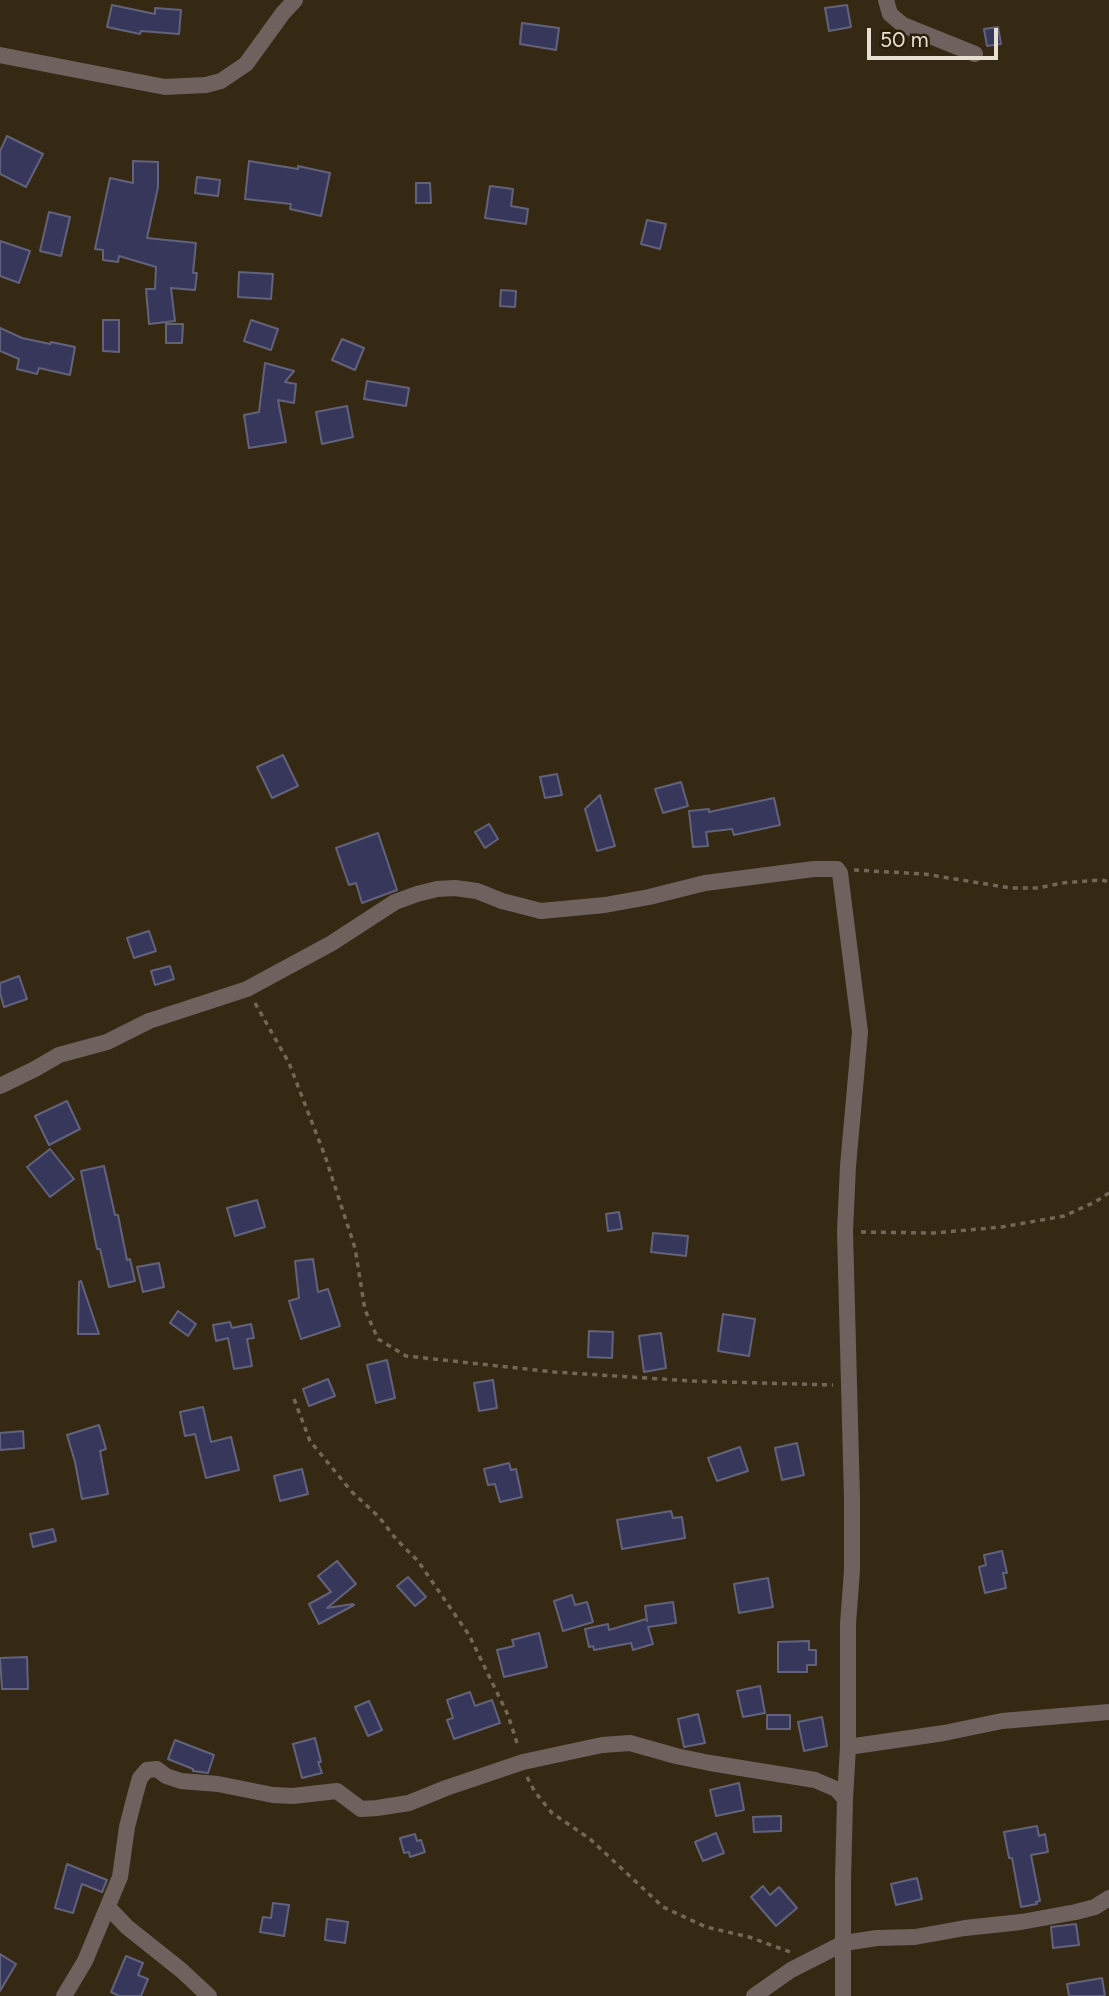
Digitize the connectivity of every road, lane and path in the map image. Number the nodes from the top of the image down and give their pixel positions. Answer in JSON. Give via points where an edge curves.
{"nodes":[{"id":1,"x":295,"y":0,"type":"edge"},
{"id":2,"x":886,"y":0,"type":"edge"},
{"id":3,"x":975,"y":54,"type":"dead end"},
{"id":4,"x":0,"y":55,"type":"edge"},
{"id":5,"x":837,"y":869,"type":"junction"},
{"id":6,"x":1109,"y":882,"type":"edge"},
{"id":7,"x":247,"y":989,"type":"junction"},
{"id":8,"x":0,"y":1086,"type":"edge"},
{"id":9,"x":1109,"y":1193,"type":"edge"},
{"id":10,"x":845,"y":1231,"type":"junction"},
{"id":11,"x":849,"y":1386,"type":"junction"},
{"id":12,"x":295,"y":1399,"type":"dead end"},
{"id":13,"x":1109,"y":1712,"type":"edge"},
{"id":14,"x":848,"y":1747,"type":"junction"},
{"id":15,"x":523,"y":1762,"type":"junction"},
{"id":16,"x":845,"y":1799,"type":"junction"},
{"id":17,"x":1109,"y":1898,"type":"edge"},
{"id":18,"x":108,"y":1908,"type":"junction"},
{"id":19,"x":844,"y":1943,"type":"junction"},
{"id":20,"x":811,"y":1960,"type":"junction"},
{"id":21,"x":64,"y":1996,"type":"edge"},
{"id":22,"x":209,"y":1996,"type":"edge"},
{"id":23,"x":754,"y":1996,"type":"edge"},
{"id":24,"x":843,"y":1996,"type":"edge"}],
"edges":[{"from":1,"to":4,"type":"street","via":[[246,64],[206,85],[165,87]]},
{"from":2,"to":3,"type":"street","via":[[890,14],[903,25]]},
{"from":5,"to":6,"type":"path","via":[[924,874],[1011,888]]},
{"from":5,"to":7,"type":"street","via":[[705,883],[606,905],[541,911],[477,891],[437,889],[395,902]]},
{"from":5,"to":10,"type":"street","via":[[860,1032]]},
{"from":7,"to":8,"type":"street","via":[[149,1021],[107,1042],[59,1055]]},
{"from":7,"to":11,"type":"path","via":[[289,1063],[326,1156],[355,1248],[365,1310],[377,1339],[406,1356],[542,1371]]},
{"from":9,"to":10,"type":"path","via":[[1064,1216],[1002,1227],[934,1233]]},
{"from":10,"to":11,"type":"street"},
{"from":11,"to":14,"type":"street","via":[[852,1570]]},
{"from":12,"to":15,"type":"path","via":[[310,1441],[418,1561],[469,1635],[508,1715]]},
{"from":13,"to":14,"type":"street","via":[[1002,1721]]},
{"from":14,"to":16,"type":"street"},
{"from":15,"to":16,"type":"street","via":[[630,1743],[699,1761],[815,1780]]},
{"from":15,"to":18,"type":"street","via":[[409,1803],[361,1809],[337,1791],[273,1795],[181,1781],[157,1769],[147,1770],[136,1792],[120,1877]]},
{"from":15,"to":20,"type":"path","via":[[535,1792],[552,1813],[590,1839],[663,1908],[706,1927],[763,1941]]},
{"from":16,"to":19,"type":"street"},
{"from":17,"to":19,"type":"street","via":[[1095,1907],[1021,1922]]},
{"from":18,"to":21,"type":"street"},
{"from":18,"to":22,"type":"street"},
{"from":19,"to":20,"type":"street"},
{"from":19,"to":24,"type":"street"},
{"from":20,"to":23,"type":"street"}]}
